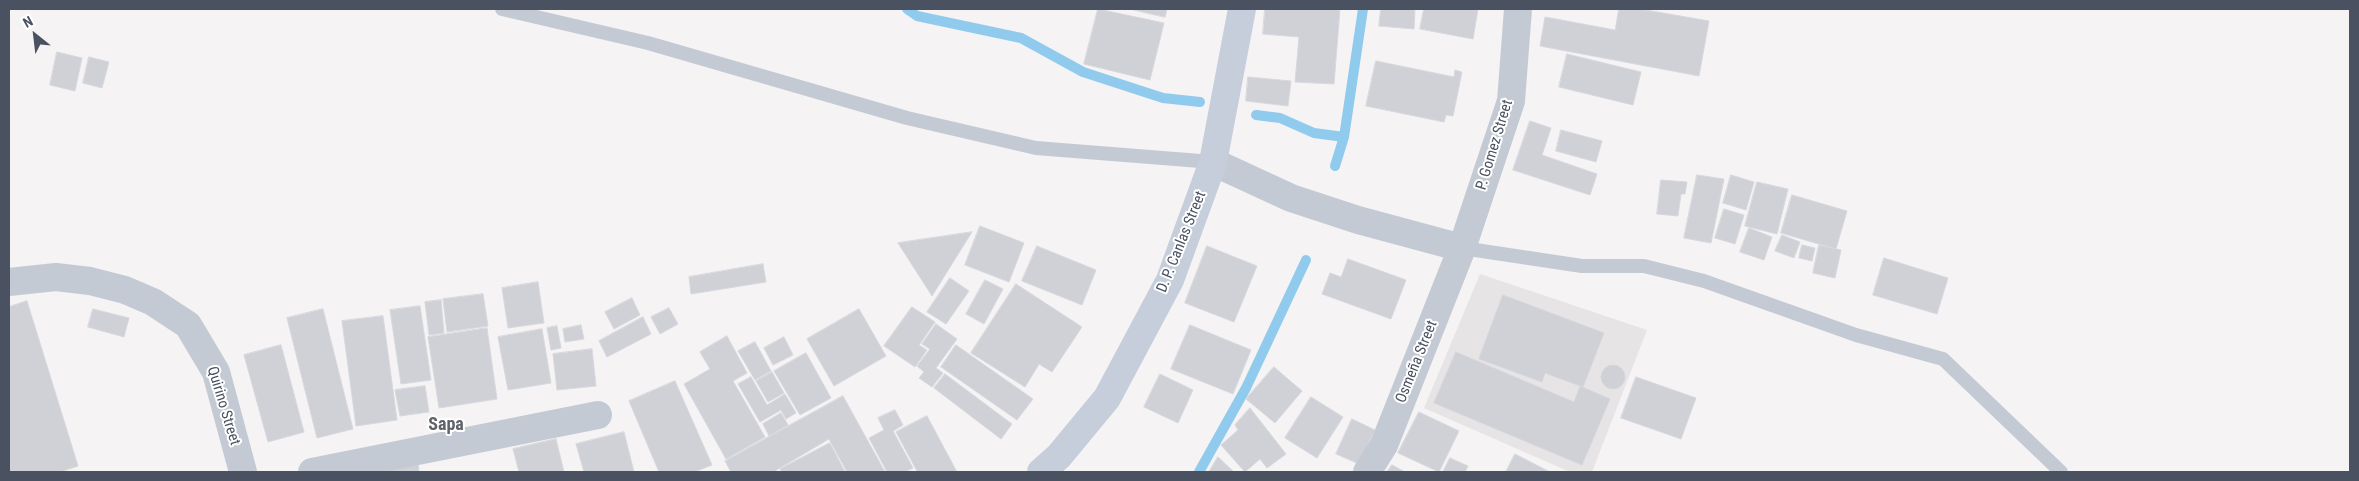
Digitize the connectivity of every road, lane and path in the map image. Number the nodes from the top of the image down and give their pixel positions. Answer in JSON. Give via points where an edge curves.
{"nodes":[{"id":1,"x":502,"y":9,"type":"edge"},
{"id":2,"x":1242,"y":9,"type":"edge"},
{"id":3,"x":1518,"y":9,"type":"edge"},
{"id":4,"x":1213,"y":162,"type":"junction"},
{"id":5,"x":1462,"y":248,"type":"junction"},
{"id":6,"x":9,"y":282,"type":"edge"},
{"id":7,"x":598,"y":415,"type":"dead end"},
{"id":8,"x":244,"y":472,"type":"edge"},
{"id":9,"x":312,"y":472,"type":"edge"},
{"id":10,"x":1041,"y":472,"type":"edge"},
{"id":11,"x":1367,"y":472,"type":"edge"},
{"id":12,"x":2061,"y":472,"type":"edge"}],
"edges":[{"from":1,"to":4,"type":"lane","via":[[648,43],[908,118],[1036,148]]},
{"from":2,"to":4,"type":"main road","name":"D. P. Canlas Street"},
{"from":3,"to":5,"type":"street","name":"P. Gomez Street","via":[[1511,100]]},
{"from":4,"to":5,"type":"street","via":[[1291,198]]},
{"from":4,"to":10,"type":"main road","name":"D. P. Canlas Street","via":[[1170,280],[1107,398],[1059,456]]},
{"from":5,"to":11,"type":"street","name":"Osmeña Street","via":[[1384,445]]},
{"from":5,"to":12,"type":"lane","via":[[1582,266],[1644,266],[1704,281],[1856,335],[1943,359]]},
{"from":6,"to":8,"type":"street","name":"Quirino Street","via":[[56,277],[90,280],[153,302],[188,325],[216,372]]},
{"from":7,"to":9,"type":"street"}]}
